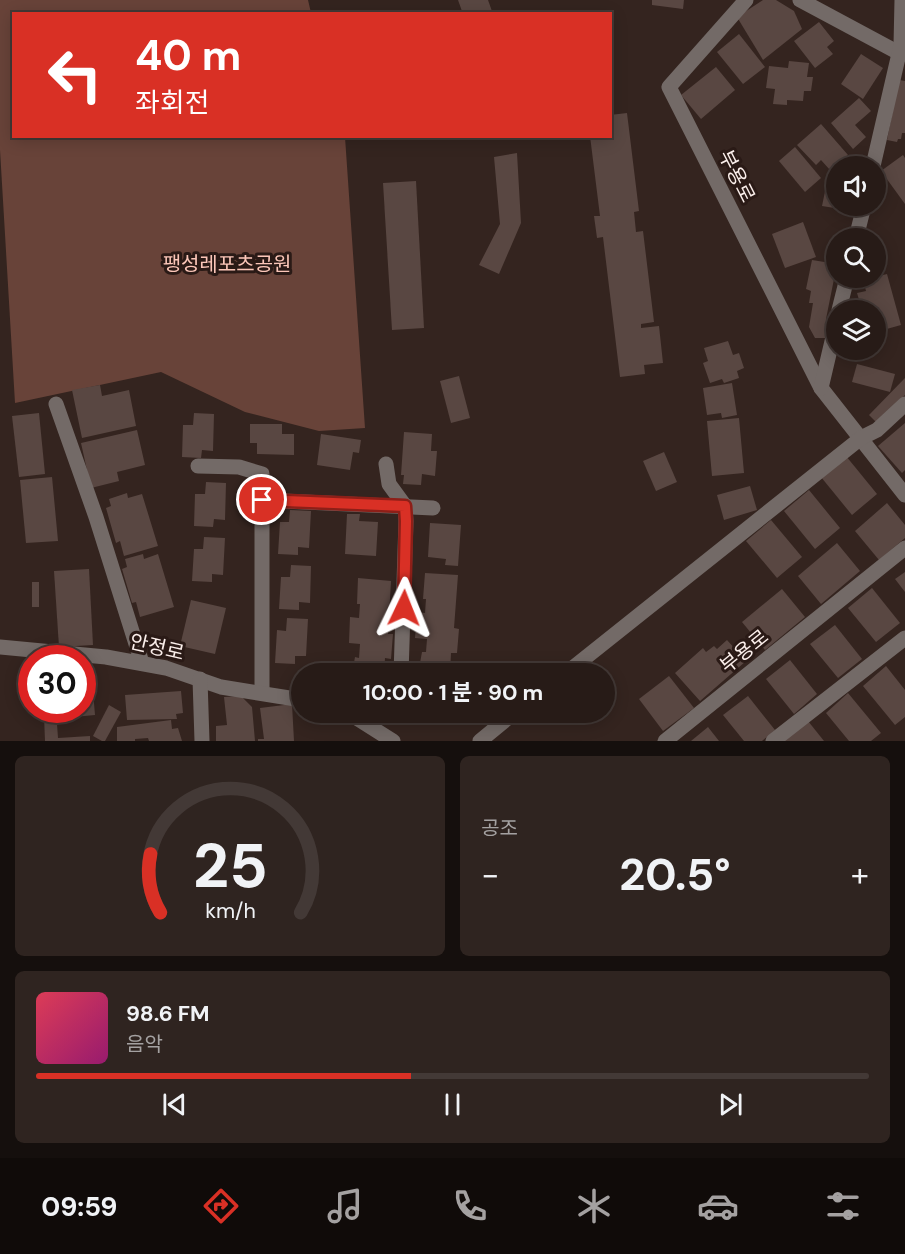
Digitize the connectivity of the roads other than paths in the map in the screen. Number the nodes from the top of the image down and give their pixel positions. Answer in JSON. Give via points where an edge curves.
{"nodes":[{"id":1,"x":746,"y":0,"type":"edge"},
{"id":2,"x":800,"y":0,"type":"edge"},
{"id":3,"x":902,"y":0,"type":"edge"},
{"id":4,"x":902,"y":53,"type":"edge"},
{"id":5,"x":876,"y":156,"type":"edge"},
{"id":6,"x":828,"y":360,"type":"edge"},
{"id":7,"x":821,"y":388,"type":"junction"},
{"id":8,"x":56,"y":404,"type":"dead end"},
{"id":9,"x":905,"y":404,"type":"edge"},
{"id":10,"x":861,"y":438,"type":"junction"},
{"id":11,"x":386,"y":464,"type":"dead end"},
{"id":12,"x":198,"y":466,"type":"dead end"},
{"id":13,"x":905,"y":495,"type":"edge"},
{"id":14,"x":262,"y":500,"type":"junction"},
{"id":15,"x":405,"y":506,"type":"junction"},
{"id":16,"x":433,"y":508,"type":"dead end"},
{"id":17,"x":905,"y":548,"type":"edge"},
{"id":18,"x":905,"y":638,"type":"edge"},
{"id":19,"x":0,"y":647,"type":"edge"},
{"id":20,"x":142,"y":663,"type":"junction"},
{"id":21,"x":401,"y":663,"type":"edge"},
{"id":22,"x":579,"y":663,"type":"edge"},
{"id":23,"x":200,"y":679,"type":"junction"},
{"id":24,"x":262,"y":693,"type":"junction"},
{"id":25,"x":291,"y":698,"type":"edge"},
{"id":26,"x":364,"y":723,"type":"edge"},
{"id":27,"x":502,"y":723,"type":"edge"},
{"id":28,"x":202,"y":741,"type":"edge"},
{"id":29,"x":393,"y":741,"type":"edge"},
{"id":30,"x":480,"y":741,"type":"edge"},
{"id":31,"x":665,"y":741,"type":"edge"},
{"id":32,"x":773,"y":741,"type":"edge"}],
"edges":[{"from":1,"to":7,"type":"street","name":"부용로","via":[[669,87]]},
{"from":2,"to":4,"type":"street"},
{"from":3,"to":4,"type":"street"},
{"from":4,"to":5,"type":"street"},
{"from":6,"to":7,"type":"street"},
{"from":7,"to":10,"type":"street","name":"부용로"},
{"from":8,"to":20,"type":"street"},
{"from":9,"to":10,"type":"street","via":[[877,430]]},
{"from":10,"to":13,"type":"street","name":"부용로"},
{"from":10,"to":22,"type":"street"},
{"from":11,"to":15,"type":"street","via":[[389,484]]},
{"from":12,"to":14,"type":"street","via":[[239,467],[262,474]]},
{"from":14,"to":15,"type":"street"},
{"from":14,"to":24,"type":"street"},
{"from":15,"to":16,"type":"street"},
{"from":15,"to":21,"type":"street"},
{"from":17,"to":31,"type":"street","name":"부용로"},
{"from":18,"to":32,"type":"street"},
{"from":19,"to":20,"type":"street","name":"안정로"},
{"from":20,"to":23,"type":"street","name":"안정로"},
{"from":23,"to":24,"type":"street","name":"안정로","via":[[221,687]]},
{"from":23,"to":28,"type":"street"},
{"from":24,"to":25,"type":"street","name":"안정로"},
{"from":26,"to":29,"type":"street"},
{"from":27,"to":30,"type":"street"}]}
